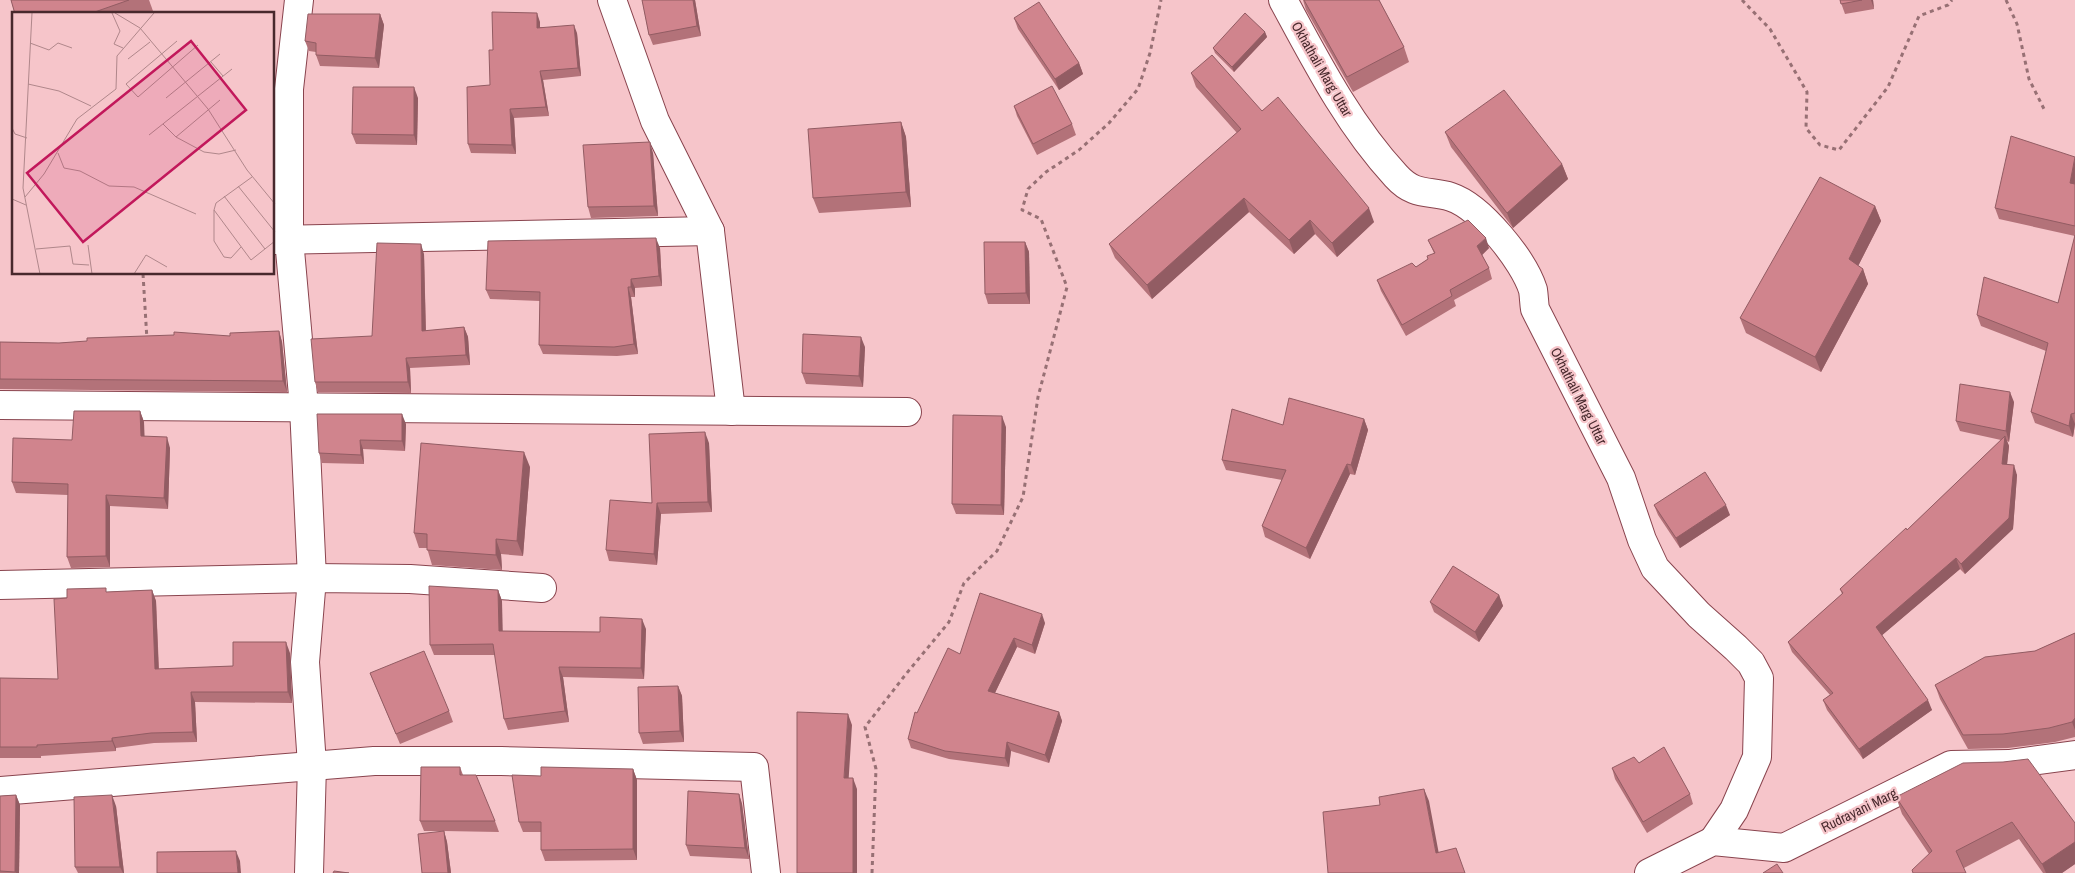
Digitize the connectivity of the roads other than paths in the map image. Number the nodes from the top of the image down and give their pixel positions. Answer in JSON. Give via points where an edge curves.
{"nodes":[{"id":1,"x":299,"y":0,"type":"edge"},
{"id":2,"x":612,"y":0,"type":"edge"},
{"id":3,"x":1283,"y":0,"type":"edge"},
{"id":4,"x":281,"y":89,"type":"edge"},
{"id":5,"x":710,"y":231,"type":"junction"},
{"id":6,"x":281,"y":240,"type":"edge"},
{"id":7,"x":0,"y":405,"type":"edge"},
{"id":8,"x":304,"y":407,"type":"junction"},
{"id":9,"x":731,"y":411,"type":"junction"},
{"id":10,"x":907,"y":412,"type":"dead end"},
{"id":11,"x":312,"y":578,"type":"junction"},
{"id":12,"x":0,"y":585,"type":"edge"},
{"id":13,"x":542,"y":588,"type":"dead end"},
{"id":14,"x":2075,"y":755,"type":"edge"},
{"id":15,"x":312,"y":765,"type":"junction"},
{"id":16,"x":0,"y":791,"type":"edge"},
{"id":17,"x":1713,"y":841,"type":"junction"},
{"id":18,"x":309,"y":873,"type":"edge"},
{"id":19,"x":766,"y":873,"type":"edge"},
{"id":20,"x":1649,"y":873,"type":"edge"}],
"edges":[{"from":1,"to":4,"type":"street"},
{"from":2,"to":5,"type":"street","via":[[654,121]]},
{"from":3,"to":17,"type":"street","name":"Okhathali Marg Uttar","via":[[1339,102],[1396,177],[1410,188],[1424,194],[1452,198],[1474,211],[1492,228],[1524,270],[1533,291],[1535,309],[1621,478],[1655,568],[1751,663],[1759,678],[1757,757],[1734,810]]},
{"from":4,"to":6,"type":"street"},
{"from":5,"to":6,"type":"street"},
{"from":5,"to":9,"type":"street"},
{"from":6,"to":8,"type":"street"},
{"from":7,"to":8,"type":"street"},
{"from":8,"to":9,"type":"street"},
{"from":8,"to":11,"type":"street"},
{"from":9,"to":10,"type":"street"},
{"from":11,"to":12,"type":"street"},
{"from":11,"to":13,"type":"street","via":[[410,579]]},
{"from":11,"to":15,"type":"street","via":[[305,662]]},
{"from":14,"to":17,"type":"street","name":"Rudrayani Marg","via":[[2009,764],[1951,765],[1784,848]]},
{"from":15,"to":16,"type":"street"},
{"from":15,"to":18,"type":"street"},
{"from":15,"to":19,"type":"street","via":[[374,761],[491,761],[754,767]]},
{"from":17,"to":20,"type":"street"}]}
